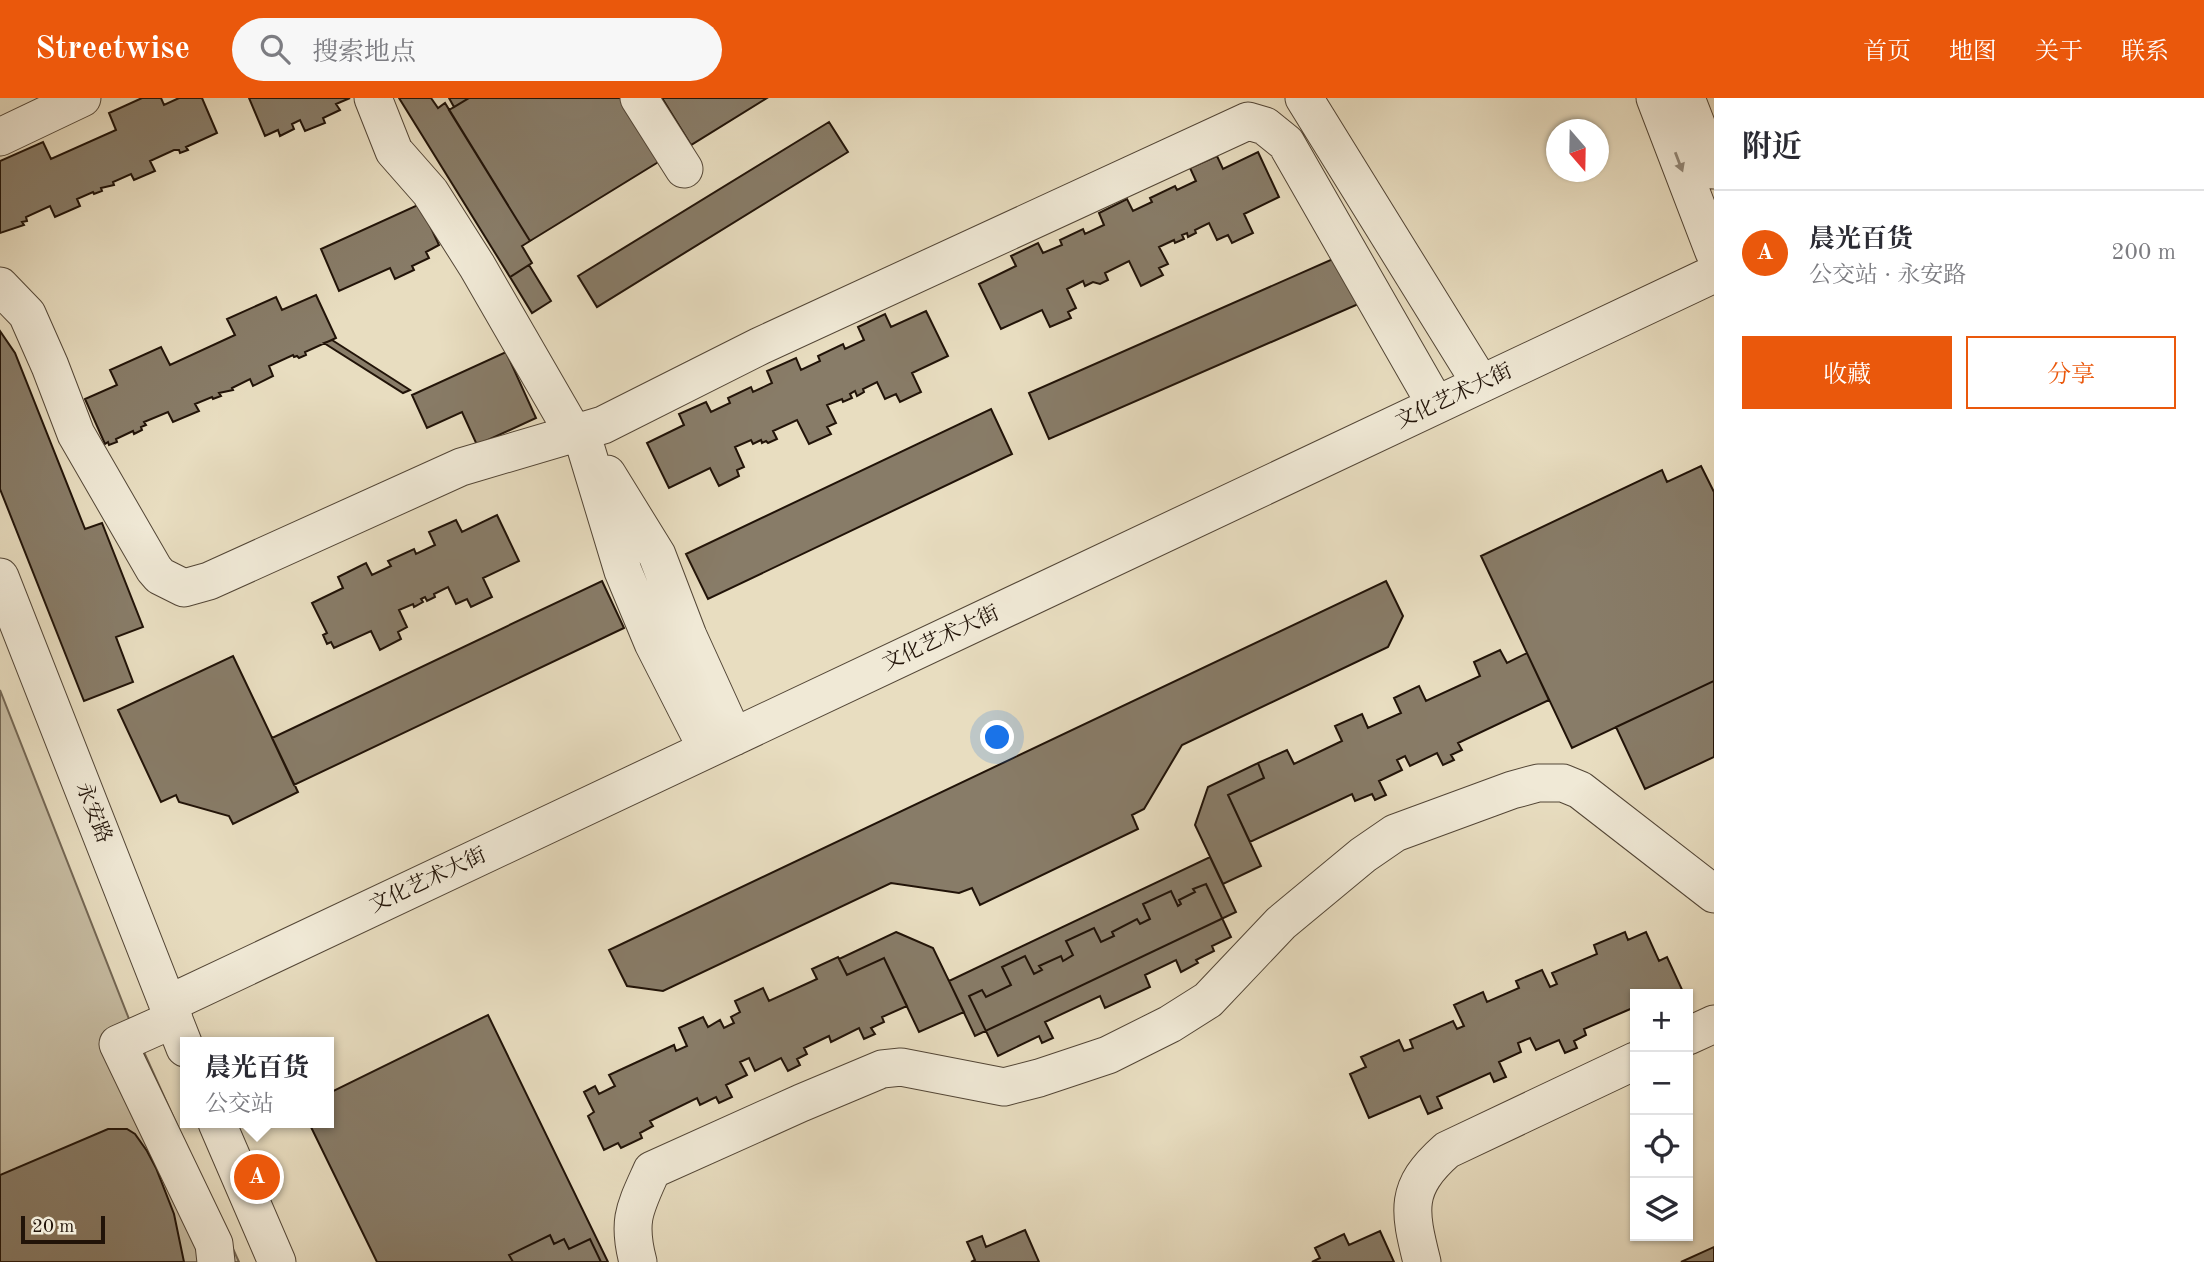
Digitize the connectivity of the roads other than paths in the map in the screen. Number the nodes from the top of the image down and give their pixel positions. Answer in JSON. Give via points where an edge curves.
{"nodes":[{"id":1,"x":82,"y":98,"type":"edge"},
{"id":2,"x":373,"y":98,"type":"edge"},
{"id":3,"x":639,"y":98,"type":"edge"},
{"id":4,"x":1304,"y":98,"type":"edge"},
{"id":5,"x":1655,"y":98,"type":"edge"},
{"id":6,"x":1686,"y":98,"type":"edge"},
{"id":7,"x":0,"y":137,"type":"edge"},
{"id":8,"x":684,"y":170,"type":"dead end"},
{"id":9,"x":1714,"y":170,"type":"edge"},
{"id":10,"x":1714,"y":252,"type":"edge"},
{"id":11,"x":1714,"y":274,"type":"edge"},
{"id":12,"x":0,"y":286,"type":"edge"},
{"id":13,"x":1481,"y":384,"type":"junction"},
{"id":14,"x":1436,"y":405,"type":"junction"},
{"id":15,"x":577,"y":433,"type":"junction"},
{"id":16,"x":0,"y":577,"type":"edge"},
{"id":17,"x":720,"y":743,"type":"junction"},
{"id":18,"x":1714,"y":894,"type":"edge"},
{"id":19,"x":176,"y":1024,"type":"edge"},
{"id":20,"x":1714,"y":1024,"type":"edge"},
{"id":21,"x":1693,"y":1034,"type":"edge"},
{"id":22,"x":1630,"y":1063,"type":"edge"},
{"id":23,"x":219,"y":1128,"type":"edge"},
{"id":24,"x":216,"y":1262,"type":"edge"},
{"id":25,"x":277,"y":1262,"type":"edge"},
{"id":26,"x":638,"y":1262,"type":"edge"},
{"id":27,"x":1422,"y":1262,"type":"edge"}],
"edges":[{"from":1,"to":7,"type":"street"},
{"from":2,"to":15,"type":"street","via":[[394,151],[430,192]]},
{"from":3,"to":8,"type":"street"},
{"from":4,"to":13,"type":"street"},
{"from":5,"to":10,"type":"street","one_way":true},
{"from":6,"to":9,"type":"street"},
{"from":11,"to":13,"type":"street","name":"文化艺术大街"},
{"from":12,"to":15,"type":"street","via":[[27,314],[76,434],[154,569],[175,586],[209,581],[461,467]]},
{"from":13,"to":14,"type":"street","name":"文化艺术大街"},
{"from":14,"to":15,"type":"street","via":[[1286,143],[1265,126],[1248,121],[772,340],[603,425]]},
{"from":14,"to":17,"type":"street","name":"文化艺术大街"},
{"from":15,"to":17,"type":"street","via":[[657,555],[688,636]]},
{"from":16,"to":19,"type":"street","name":"永安路"},
{"from":17,"to":19,"type":"street","name":"文化艺术大街"},
{"from":18,"to":26,"type":"street","via":[[1580,790],[1547,781],[1512,790],[1395,833],[1281,923],[1208,1000],[1108,1055],[1004,1087],[901,1067],[883,1069],[652,1170],[631,1231]]},
{"from":19,"to":24,"type":"street","name":"文化艺术大街","via":[[118,1044],[214,1244]]},
{"from":20,"to":21,"type":"street"},
{"from":22,"to":27,"type":"street","via":[[1447,1150],[1432,1163],[1417,1186],[1411,1213]]},
{"from":23,"to":25,"type":"street"}]}
